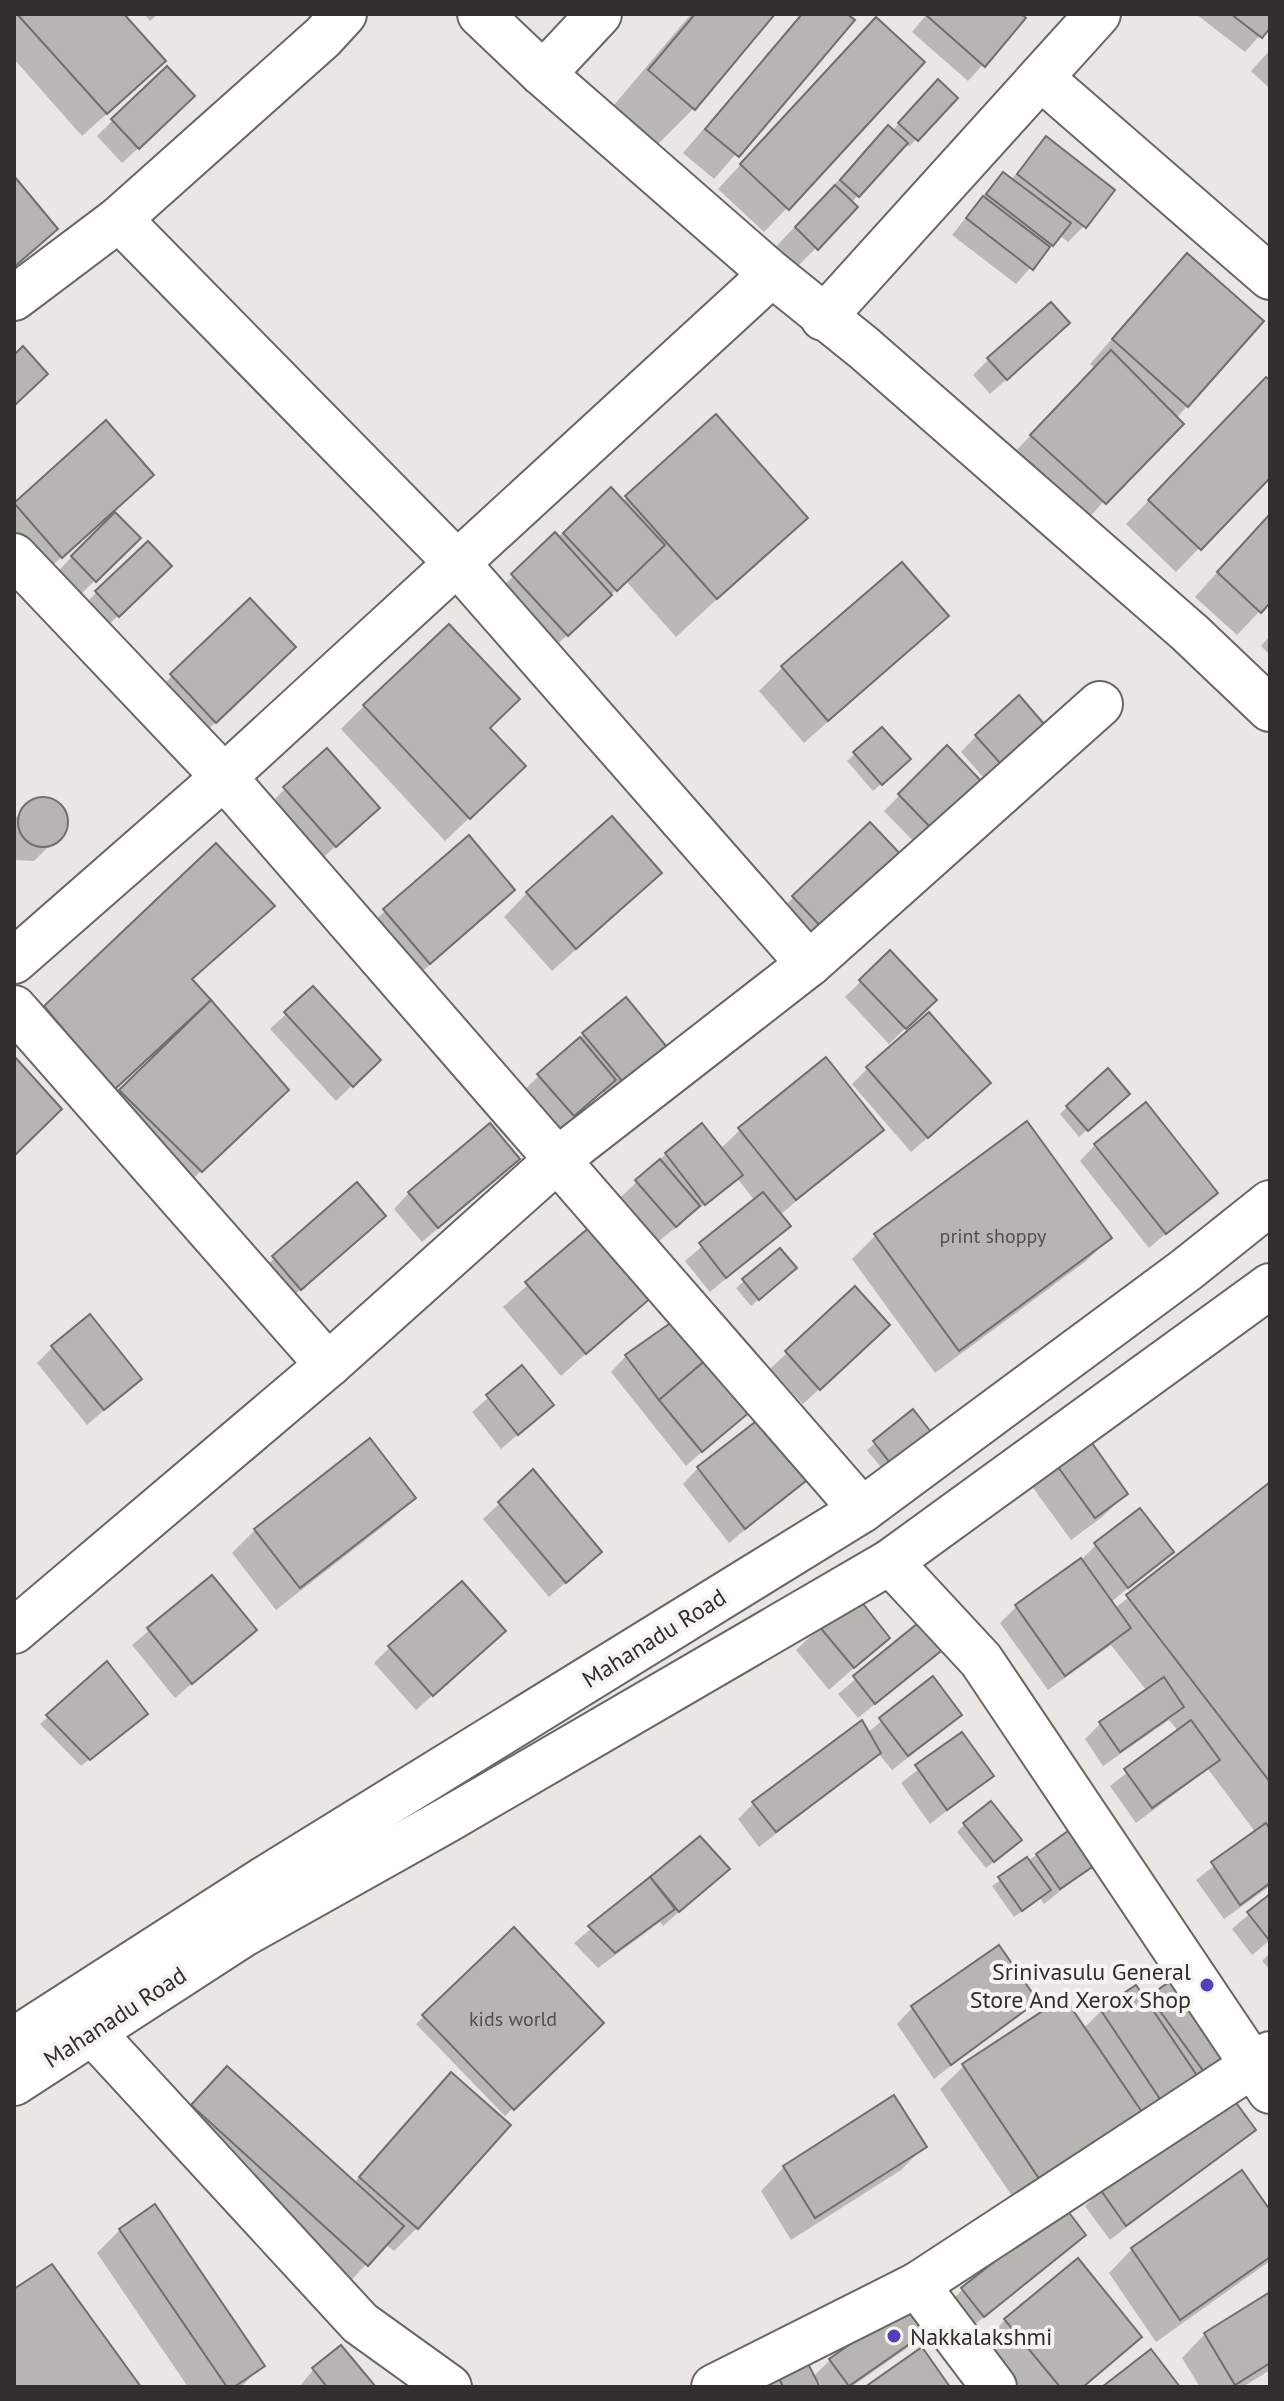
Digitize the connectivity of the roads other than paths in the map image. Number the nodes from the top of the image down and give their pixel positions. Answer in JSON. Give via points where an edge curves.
{"nodes":[{"id":1,"x":480,"y":14,"type":"edge"},
{"id":2,"x":599,"y":14,"type":"edge"},
{"id":3,"x":1098,"y":14,"type":"edge"},
{"id":4,"x":333,"y":25,"type":"edge"},
{"id":5,"x":543,"y":74,"type":"junction"},
{"id":6,"x":1041,"y":78,"type":"junction"},
{"id":7,"x":119,"y":219,"type":"junction"},
{"id":8,"x":772,"y":274,"type":"junction"},
{"id":9,"x":1270,"y":277,"type":"edge"},
{"id":10,"x":14,"y":298,"type":"edge"},
{"id":11,"x":823,"y":318,"type":"junction"},
{"id":12,"x":14,"y":556,"type":"edge"},
{"id":13,"x":457,"y":563,"type":"junction"},
{"id":14,"x":1268,"y":703,"type":"edge"},
{"id":15,"x":1100,"y":704,"type":"dead end"},
{"id":16,"x":224,"y":777,"type":"junction"},
{"id":17,"x":14,"y":961,"type":"edge"},
{"id":18,"x":809,"y":964,"type":"junction"},
{"id":19,"x":14,"y":1008,"type":"edge"},
{"id":20,"x":557,"y":1160,"type":"junction"},
{"id":21,"x":1270,"y":1203,"type":"edge"},
{"id":22,"x":1270,"y":1286,"type":"edge"},
{"id":23,"x":328,"y":1365,"type":"junction"},
{"id":24,"x":862,"y":1510,"type":"junction"},
{"id":25,"x":890,"y":1562,"type":"junction"},
{"id":26,"x":14,"y":1631,"type":"edge"},
{"id":27,"x":82,"y":2018,"type":"junction"},
{"id":28,"x":14,"y":2040,"type":"edge"},
{"id":29,"x":1264,"y":2070,"type":"edge"},
{"id":30,"x":14,"y":2083,"type":"edge"},
{"id":31,"x":917,"y":2285,"type":"junction"},
{"id":32,"x":449,"y":2387,"type":"edge"},
{"id":33,"x":714,"y":2387,"type":"edge"},
{"id":34,"x":994,"y":2387,"type":"edge"}],
"edges":[{"from":1,"to":5,"type":"street"},
{"from":2,"to":5,"type":"street"},
{"from":3,"to":6,"type":"street"},
{"from":4,"to":7,"type":"street"},
{"from":5,"to":8,"type":"street"},
{"from":6,"to":9,"type":"street"},
{"from":6,"to":11,"type":"street"},
{"from":7,"to":10,"type":"street"},
{"from":7,"to":13,"type":"street"},
{"from":8,"to":11,"type":"street"},
{"from":8,"to":13,"type":"street"},
{"from":11,"to":14,"type":"street","via":[[864,348]]},
{"from":12,"to":16,"type":"street"},
{"from":13,"to":16,"type":"street"},
{"from":13,"to":18,"type":"street"},
{"from":15,"to":18,"type":"street"},
{"from":16,"to":17,"type":"street"},
{"from":16,"to":20,"type":"street"},
{"from":18,"to":20,"type":"street"},
{"from":19,"to":23,"type":"street"},
{"from":20,"to":23,"type":"street"},
{"from":20,"to":24,"type":"street"},
{"from":21,"to":24,"type":"street","name":"Mahanadu Road"},
{"from":22,"to":25,"type":"street","name":"Mahanadu Road"},
{"from":23,"to":26,"type":"street"},
{"from":24,"to":27,"type":"street","name":"Mahanadu Road","via":[[280,1869]]},
{"from":25,"to":27,"type":"street","name":"Mahanadu Road","via":[[447,1820]]},
{"from":25,"to":29,"type":"street","via":[[981,1660]]},
{"from":27,"to":28,"type":"street","name":"Mahanadu Road"},
{"from":27,"to":30,"type":"street","name":"Mahanadu Road"},
{"from":27,"to":32,"type":"street","via":[[360,2323]]},
{"from":29,"to":31,"type":"street"},
{"from":31,"to":33,"type":"street"},
{"from":31,"to":34,"type":"street"}]}
